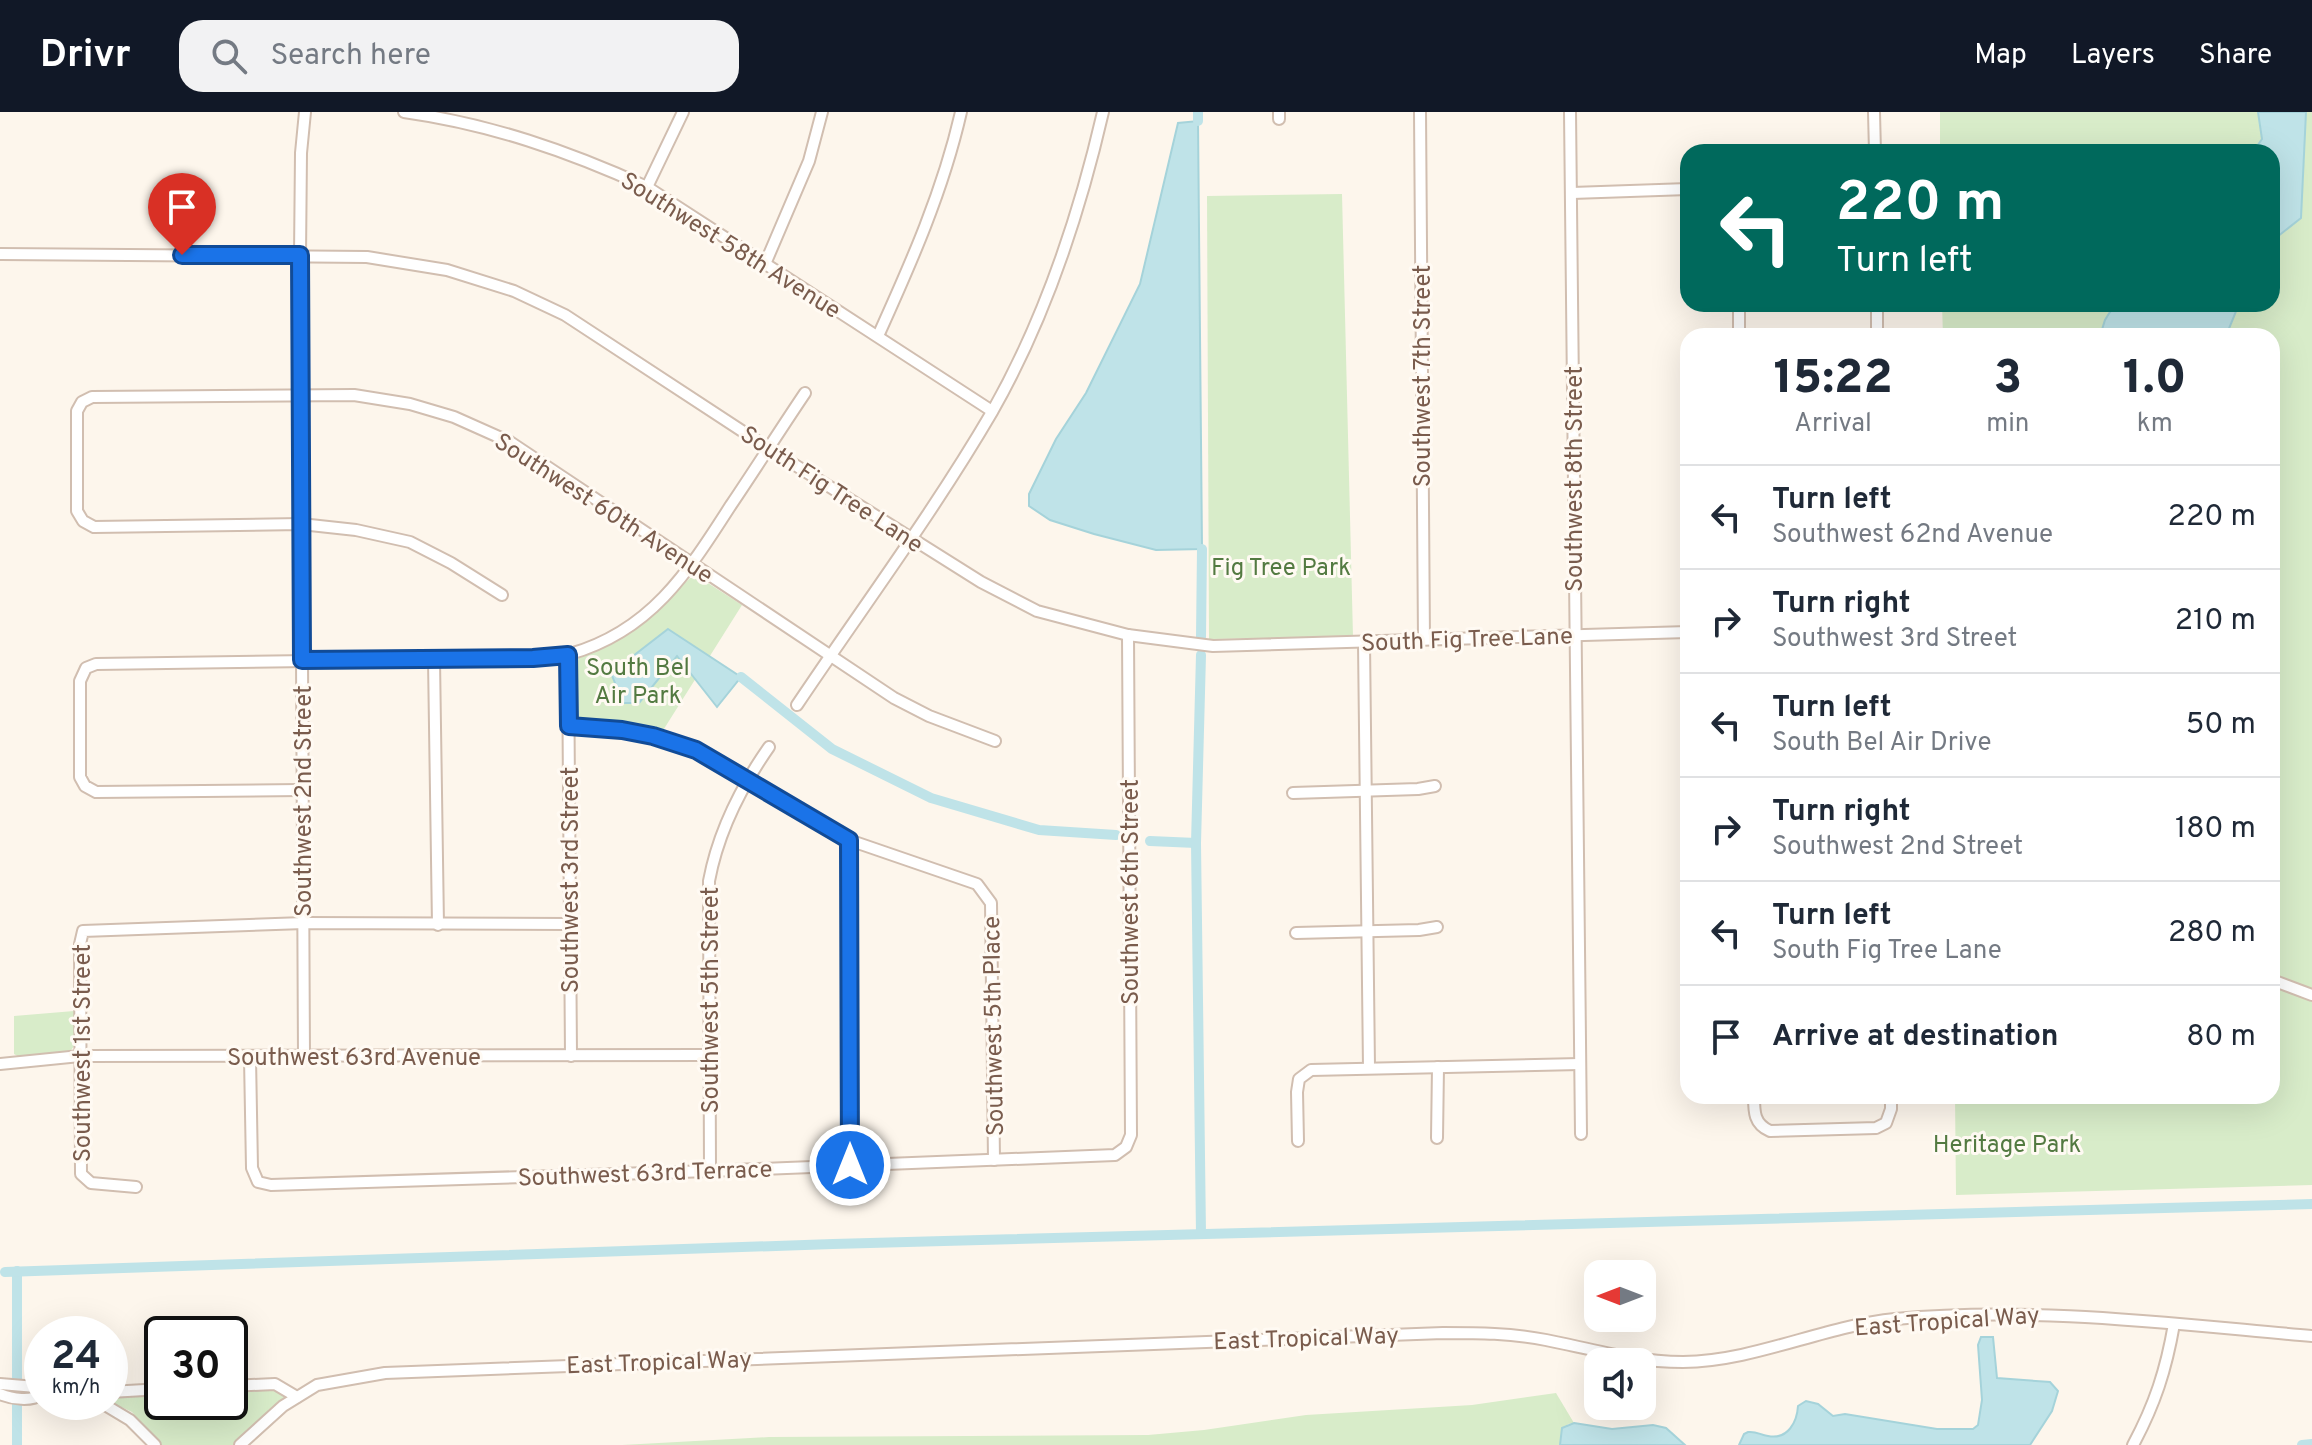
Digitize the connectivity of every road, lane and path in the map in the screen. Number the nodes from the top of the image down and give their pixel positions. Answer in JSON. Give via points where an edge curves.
{"nodes":[{"id":1,"x":305,"y":112,"type":"edge"},
{"id":2,"x":404,"y":112,"type":"edge"},
{"id":3,"x":683,"y":112,"type":"edge"},
{"id":4,"x":822,"y":112,"type":"edge"},
{"id":5,"x":961,"y":112,"type":"edge"},
{"id":6,"x":1103,"y":112,"type":"edge"},
{"id":7,"x":1420,"y":112,"type":"edge"},
{"id":8,"x":1570,"y":112,"type":"edge"},
{"id":9,"x":1874,"y":112,"type":"edge"},
{"id":10,"x":1875,"y":144,"type":"edge"},
{"id":11,"x":647,"y":187,"type":"junction"},
{"id":12,"x":1680,"y":189,"type":"edge"},
{"id":13,"x":1572,"y":193,"type":"junction"},
{"id":14,"x":0,"y":254,"type":"edge"},
{"id":15,"x":300,"y":255,"type":"junction"},
{"id":16,"x":765,"y":264,"type":"junction"},
{"id":17,"x":878,"y":336,"type":"junction"},
{"id":18,"x":805,"y":393,"type":"dead end"},
{"id":19,"x":301,"y":394,"type":"junction"},
{"id":20,"x":992,"y":411,"type":"junction"},
{"id":21,"x":768,"y":448,"type":"junction"},
{"id":22,"x":301,"y":524,"type":"junction"},
{"id":23,"x":910,"y":539,"type":"junction"},
{"id":24,"x":693,"y":565,"type":"junction"},
{"id":25,"x":502,"y":595,"type":"dead end"},
{"id":26,"x":1680,"y":632,"type":"edge"},
{"id":27,"x":1128,"y":635,"type":"junction"},
{"id":28,"x":1575,"y":635,"type":"junction"},
{"id":29,"x":1424,"y":639,"type":"junction"},
{"id":30,"x":1364,"y":643,"type":"junction"},
{"id":31,"x":568,"y":655,"type":"junction"},
{"id":32,"x":830,"y":657,"type":"junction"},
{"id":33,"x":302,"y":660,"type":"junction"},
{"id":34,"x":434,"y":660,"type":"junction"},
{"id":35,"x":797,"y":705,"type":"dead end"},
{"id":36,"x":569,"y":726,"type":"junction"},
{"id":37,"x":995,"y":741,"type":"dead end"},
{"id":38,"x":769,"y":747,"type":"dead end"},
{"id":39,"x":747,"y":780,"type":"junction"},
{"id":40,"x":1435,"y":786,"type":"dead end"},
{"id":41,"x":301,"y":790,"type":"junction"},
{"id":42,"x":1364,"y":790,"type":"junction"},
{"id":43,"x":1293,"y":793,"type":"dead end"},
{"id":44,"x":849,"y":840,"type":"junction"},
{"id":45,"x":304,"y":923,"type":"junction"},
{"id":46,"x":569,"y":924,"type":"junction"},
{"id":47,"x":438,"y":925,"type":"junction"},
{"id":48,"x":1437,"y":927,"type":"dead end"},
{"id":49,"x":1367,"y":932,"type":"junction"},
{"id":50,"x":1296,"y":933,"type":"dead end"},
{"id":51,"x":2280,"y":983,"type":"edge"},
{"id":52,"x":2312,"y":995,"type":"edge"},
{"id":53,"x":709,"y":1055,"type":"junction"},
{"id":54,"x":80,"y":1056,"type":"junction"},
{"id":55,"x":571,"y":1056,"type":"junction"},
{"id":56,"x":304,"y":1057,"type":"junction"},
{"id":57,"x":250,"y":1058,"type":"junction"},
{"id":58,"x":0,"y":1064,"type":"edge"},
{"id":59,"x":1580,"y":1064,"type":"junction"},
{"id":60,"x":1438,"y":1067,"type":"junction"},
{"id":61,"x":1369,"y":1068,"type":"junction"},
{"id":62,"x":1754,"y":1104,"type":"edge"},
{"id":63,"x":1891,"y":1104,"type":"edge"},
{"id":64,"x":1581,"y":1134,"type":"dead end"},
{"id":65,"x":1437,"y":1138,"type":"dead end"},
{"id":66,"x":1298,"y":1141,"type":"dead end"},
{"id":67,"x":1126,"y":1147,"type":"joint"},
{"id":68,"x":994,"y":1160,"type":"junction"},
{"id":69,"x":850,"y":1165,"type":"junction"},
{"id":70,"x":710,"y":1171,"type":"junction"},
{"id":71,"x":136,"y":1187,"type":"dead end"},
{"id":72,"x":2174,"y":1324,"type":"junction"},
{"id":73,"x":2312,"y":1336,"type":"edge"},
{"id":74,"x":248,"y":1385,"type":"edge"},
{"id":75,"x":4,"y":1391,"type":"edge"},
{"id":76,"x":24,"y":1392,"type":"edge"},
{"id":77,"x":297,"y":1397,"type":"junction"},
{"id":78,"x":128,"y":1419,"type":"edge"},
{"id":79,"x":155,"y":1445,"type":"edge"},
{"id":80,"x":240,"y":1445,"type":"edge"},
{"id":81,"x":2133,"y":1445,"type":"edge"}],
"edges":[{"from":1,"to":15,"type":"street","name":"Southwest 2nd Street"},
{"from":2,"to":11,"type":"street","name":"Southwest 58th Avenue","via":[[517,135]]},
{"from":3,"to":11,"type":"street"},
{"from":4,"to":16,"type":"street","via":[[809,161]]},
{"from":5,"to":17,"type":"street","via":[[921,242]]},
{"from":6,"to":20,"type":"street","via":[[1067,246]]},
{"from":7,"to":29,"type":"street","name":"Southwest 7th Street"},
{"from":8,"to":13,"type":"street","name":"Southwest 8th Street"},
{"from":9,"to":10,"type":"street"},
{"from":11,"to":16,"type":"street","name":"Southwest 58th Avenue"},
{"from":12,"to":13,"type":"street"},
{"from":13,"to":28,"type":"street","name":"Southwest 8th Street"},
{"from":14,"to":15,"type":"street","name":"South Fig Tree Lane"},
{"from":15,"to":19,"type":"street","name":"Southwest 2nd Street"},
{"from":15,"to":21,"type":"street","name":"South Fig Tree Lane","via":[[394,261],[447,270],[514,291],[565,315]]},
{"from":16,"to":17,"type":"street","name":"Southwest 58th Avenue"},
{"from":17,"to":20,"type":"street","name":"Southwest 58th Avenue"},
{"from":18,"to":21,"type":"street"},
{"from":19,"to":22,"type":"street","name":"Southwest 2nd Street"},
{"from":19,"to":22,"type":"street","name":"Southwest 60th Avenue","via":[[92,397],[77,411],[77,511],[94,527]]},
{"from":19,"to":24,"type":"street","name":"Southwest 60th Avenue","via":[[410,404],[496,435]]},
{"from":20,"to":23,"type":"street"},
{"from":21,"to":23,"type":"street","name":"South Fig Tree Lane"},
{"from":21,"to":24,"type":"street"},
{"from":22,"to":25,"type":"street","via":[[410,542]]},
{"from":22,"to":33,"type":"street","name":"Southwest 2nd Street"},
{"from":23,"to":27,"type":"street","name":"South Fig Tree Lane","via":[[1037,611]]},
{"from":23,"to":32,"type":"street"},
{"from":24,"to":31,"type":"street","via":[[640,619]]},
{"from":24,"to":32,"type":"street","name":"Southwest 60th Avenue"},
{"from":26,"to":28,"type":"street","name":"South Fig Tree Lane"},
{"from":27,"to":30,"type":"street","name":"South Fig Tree Lane","via":[[1213,646]]},
{"from":27,"to":67,"type":"street","name":"Southwest 6th Street","via":[[1131,1135]]},
{"from":28,"to":29,"type":"street","name":"South Fig Tree Lane"},
{"from":28,"to":59,"type":"street","name":"Southwest 8th Street"},
{"from":29,"to":30,"type":"street","name":"South Fig Tree Lane"},
{"from":30,"to":42,"type":"street"},
{"from":31,"to":34,"type":"street"},
{"from":31,"to":36,"type":"street","name":"Southwest 3rd Street"},
{"from":32,"to":35,"type":"street"},
{"from":32,"to":37,"type":"street","name":"Southwest 60th Avenue","via":[[918,710]]},
{"from":33,"to":34,"type":"street"},
{"from":33,"to":41,"type":"street","name":"Southwest 2nd Street"},
{"from":33,"to":41,"type":"street","via":[[96,664],[86,668],[80,681],[80,777],[96,792]]},
{"from":34,"to":47,"type":"street"},
{"from":36,"to":39,"type":"street","via":[[653,736],[696,750]]},
{"from":36,"to":46,"type":"street","name":"Southwest 3rd Street"},
{"from":38,"to":39,"type":"street","name":"Southwest 5th Street"},
{"from":39,"to":44,"type":"street"},
{"from":39,"to":53,"type":"street","name":"Southwest 5th Street","via":[[714,855],[709,881]]},
{"from":40,"to":42,"type":"street"},
{"from":41,"to":45,"type":"street","name":"Southwest 2nd Street"},
{"from":42,"to":43,"type":"street"},
{"from":42,"to":49,"type":"street"},
{"from":44,"to":68,"type":"street","name":"Southwest 5th Place","via":[[977,884],[991,903]]},
{"from":44,"to":69,"type":"street"},
{"from":45,"to":47,"type":"street"},
{"from":45,"to":54,"type":"street","name":"Southwest 1st Street","via":[[83,931]]},
{"from":45,"to":56,"type":"street","name":"Southwest 2nd Street"},
{"from":46,"to":47,"type":"street"},
{"from":46,"to":55,"type":"street","name":"Southwest 3rd Street"},
{"from":48,"to":49,"type":"street"},
{"from":49,"to":50,"type":"street"},
{"from":49,"to":61,"type":"street"},
{"from":51,"to":52,"type":"street"},
{"from":53,"to":55,"type":"street","name":"Southwest 63rd Avenue"},
{"from":53,"to":70,"type":"street","name":"Southwest 5th Street"},
{"from":54,"to":57,"type":"street","name":"Southwest 63rd Avenue"},
{"from":54,"to":58,"type":"street","name":"Southwest 63rd Avenue"},
{"from":54,"to":71,"type":"street","name":"Southwest 1st Street","via":[[81,1174],[91,1183]]},
{"from":55,"to":56,"type":"street","name":"Southwest 63rd Avenue"},
{"from":56,"to":57,"type":"street","name":"Southwest 63rd Avenue"},
{"from":57,"to":70,"type":"street","name":"Southwest 63rd Terrace","via":[[252,1168],[258,1182]]},
{"from":59,"to":60,"type":"street"},
{"from":59,"to":64,"type":"street","name":"Southwest 8th Street"},
{"from":60,"to":61,"type":"street"},
{"from":60,"to":65,"type":"street"},
{"from":61,"to":66,"type":"street","via":[[1311,1070],[1299,1079]]},
{"from":62,"to":63,"type":"street","via":[[1761,1127],[1770,1131],[1876,1128],[1886,1123]]},
{"from":67,"to":68,"type":"street","name":"Southwest 63rd Terrace","via":[[1115,1155]]},
{"from":68,"to":69,"type":"street","name":"Southwest 63rd Terrace"},
{"from":69,"to":70,"type":"street","name":"Southwest 63rd Terrace"},
{"from":72,"to":73,"type":"street","name":"East Tropical Way"},
{"from":72,"to":77,"type":"street","name":"East Tropical Way","via":[[2022,1313],[1894,1319],[1846,1326],[1728,1358],[1682,1362],[1502,1333],[1443,1333],[385,1373],[317,1385]]},
{"from":72,"to":81,"type":"street","via":[[2153,1408]]},
{"from":74,"to":77,"type":"street","via":[[275,1384]]},
{"from":75,"to":76,"type":"street"},
{"from":77,"to":80,"type":"street","name":"East Tropical Way"},
{"from":78,"to":79,"type":"street"}]}
